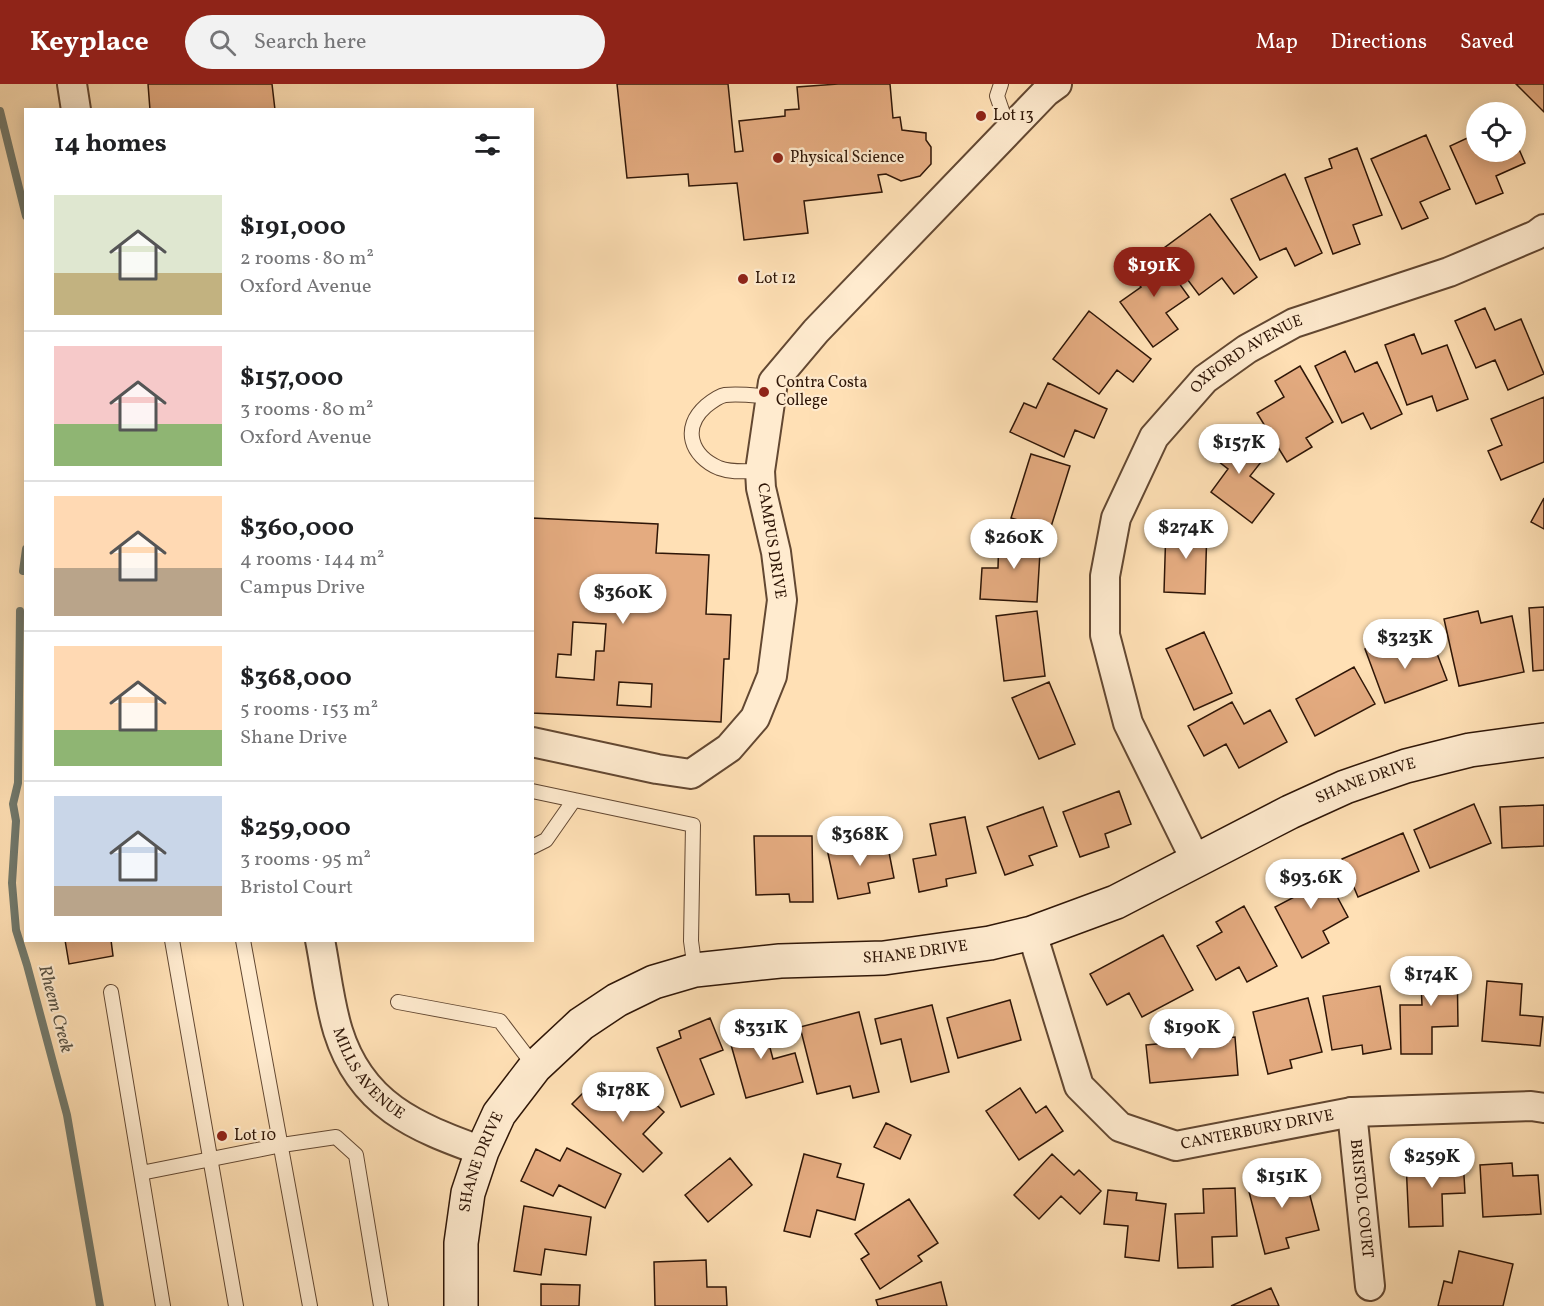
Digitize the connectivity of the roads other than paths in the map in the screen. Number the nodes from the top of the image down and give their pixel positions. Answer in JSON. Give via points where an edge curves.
{"nodes":[{"id":1,"x":72,"y":84,"type":"edge"},
{"id":2,"x":1001,"y":84,"type":"edge"},
{"id":3,"x":1057,"y":84,"type":"edge"},
{"id":4,"x":76,"y":108,"type":"edge"},
{"id":5,"x":1009,"y":131,"type":"junction"},
{"id":6,"x":1541,"y":238,"type":"edge"},
{"id":7,"x":772,"y":397,"type":"junction"},
{"id":8,"x":760,"y":471,"type":"junction"},
{"id":9,"x":1544,"y":740,"type":"edge"},
{"id":10,"x":534,"y":742,"type":"edge"},
{"id":11,"x":534,"y":791,"type":"edge"},
{"id":12,"x":574,"y":800,"type":"junction"},
{"id":13,"x":534,"y":846,"type":"edge"},
{"id":14,"x":1196,"y":861,"type":"junction"},
{"id":15,"x":1032,"y":933,"type":"junction"},
{"id":16,"x":172,"y":942,"type":"edge"},
{"id":17,"x":243,"y":942,"type":"edge"},
{"id":18,"x":320,"y":942,"type":"edge"},
{"id":19,"x":695,"y":970,"type":"junction"},
{"id":20,"x":111,"y":992,"type":"dead end"},
{"id":21,"x":398,"y":1002,"type":"dead end"},
{"id":22,"x":535,"y":1066,"type":"junction"},
{"id":23,"x":1544,"y":1108,"type":"edge"},
{"id":24,"x":1352,"y":1112,"type":"junction"},
{"id":25,"x":282,"y":1145,"type":"junction"},
{"id":26,"x":482,"y":1151,"type":"junction"},
{"id":27,"x":209,"y":1160,"type":"junction"},
{"id":28,"x":141,"y":1173,"type":"junction"},
{"id":29,"x":1370,"y":1286,"type":"dead end"},
{"id":30,"x":164,"y":1306,"type":"edge"},
{"id":31,"x":236,"y":1306,"type":"edge"},
{"id":32,"x":310,"y":1306,"type":"edge"},
{"id":33,"x":381,"y":1306,"type":"edge"},
{"id":34,"x":461,"y":1306,"type":"edge"}],
"edges":[{"from":1,"to":4,"type":"street"},
{"from":2,"to":5,"type":"lane","via":[[997,96]]},
{"from":3,"to":5,"type":"street","name":"CAMPUS DRIVE"},
{"from":5,"to":7,"type":"street","name":"CAMPUS DRIVE","via":[[816,331],[773,382]]},
{"from":6,"to":14,"type":"street","name":"OXFORD AVENUE","via":[[1294,323],[1247,349],[1205,379],[1154,437],[1116,518],[1105,576],[1105,635],[1128,723]]},
{"from":7,"to":8,"type":"street","name":"CAMPUS DRIVE"},
{"from":7,"to":8,"type":"lane","via":[[724,395],[697,414],[691,429],[694,444],[705,459],[720,468]]},
{"from":8,"to":10,"type":"street","name":"CAMPUS DRIVE","via":[[782,600],[772,676],[755,718],[729,748],[691,774]]},
{"from":9,"to":14,"type":"street","name":"SHANE DRIVE","via":[[1470,750],[1396,769],[1290,812]]},
{"from":11,"to":12,"type":"lane"},
{"from":12,"to":13,"type":"lane","via":[[546,840]]},
{"from":12,"to":19,"type":"lane","via":[[693,825],[690,941]]},
{"from":14,"to":15,"type":"street","name":"SHANE DRIVE","via":[[1116,902]]},
{"from":15,"to":19,"type":"street","name":"SHANE DRIVE","via":[[884,958],[780,961]]},
{"from":15,"to":24,"type":"street","name":"CANTERBURY DRIVE","via":[[1079,1086],[1120,1127],[1176,1146]]},
{"from":16,"to":27,"type":"lane"},
{"from":17,"to":25,"type":"lane"},
{"from":18,"to":26,"type":"street","name":"MILLS AVENUE","via":[[337,1029],[351,1064],[377,1097],[404,1118]]},
{"from":19,"to":22,"type":"street","name":"SHANE DRIVE","via":[[654,982],[617,1000],[581,1024]]},
{"from":20,"to":28,"type":"lane"},
{"from":21,"to":22,"type":"lane","via":[[500,1021]]},
{"from":22,"to":26,"type":"street","name":"SHANE DRIVE","via":[[499,1114]]},
{"from":23,"to":24,"type":"street","name":"CANTERBURY DRIVE"},
{"from":24,"to":29,"type":"street","name":"BRISTOL COURT"},
{"from":25,"to":27,"type":"lane"},
{"from":25,"to":32,"type":"lane"},
{"from":25,"to":33,"type":"lane","via":[[336,1137],[356,1155]]},
{"from":26,"to":34,"type":"street","name":"SHANE DRIVE","via":[[468,1193],[461,1243]]},
{"from":27,"to":28,"type":"lane"},
{"from":27,"to":31,"type":"lane"},
{"from":28,"to":30,"type":"lane"}]}
